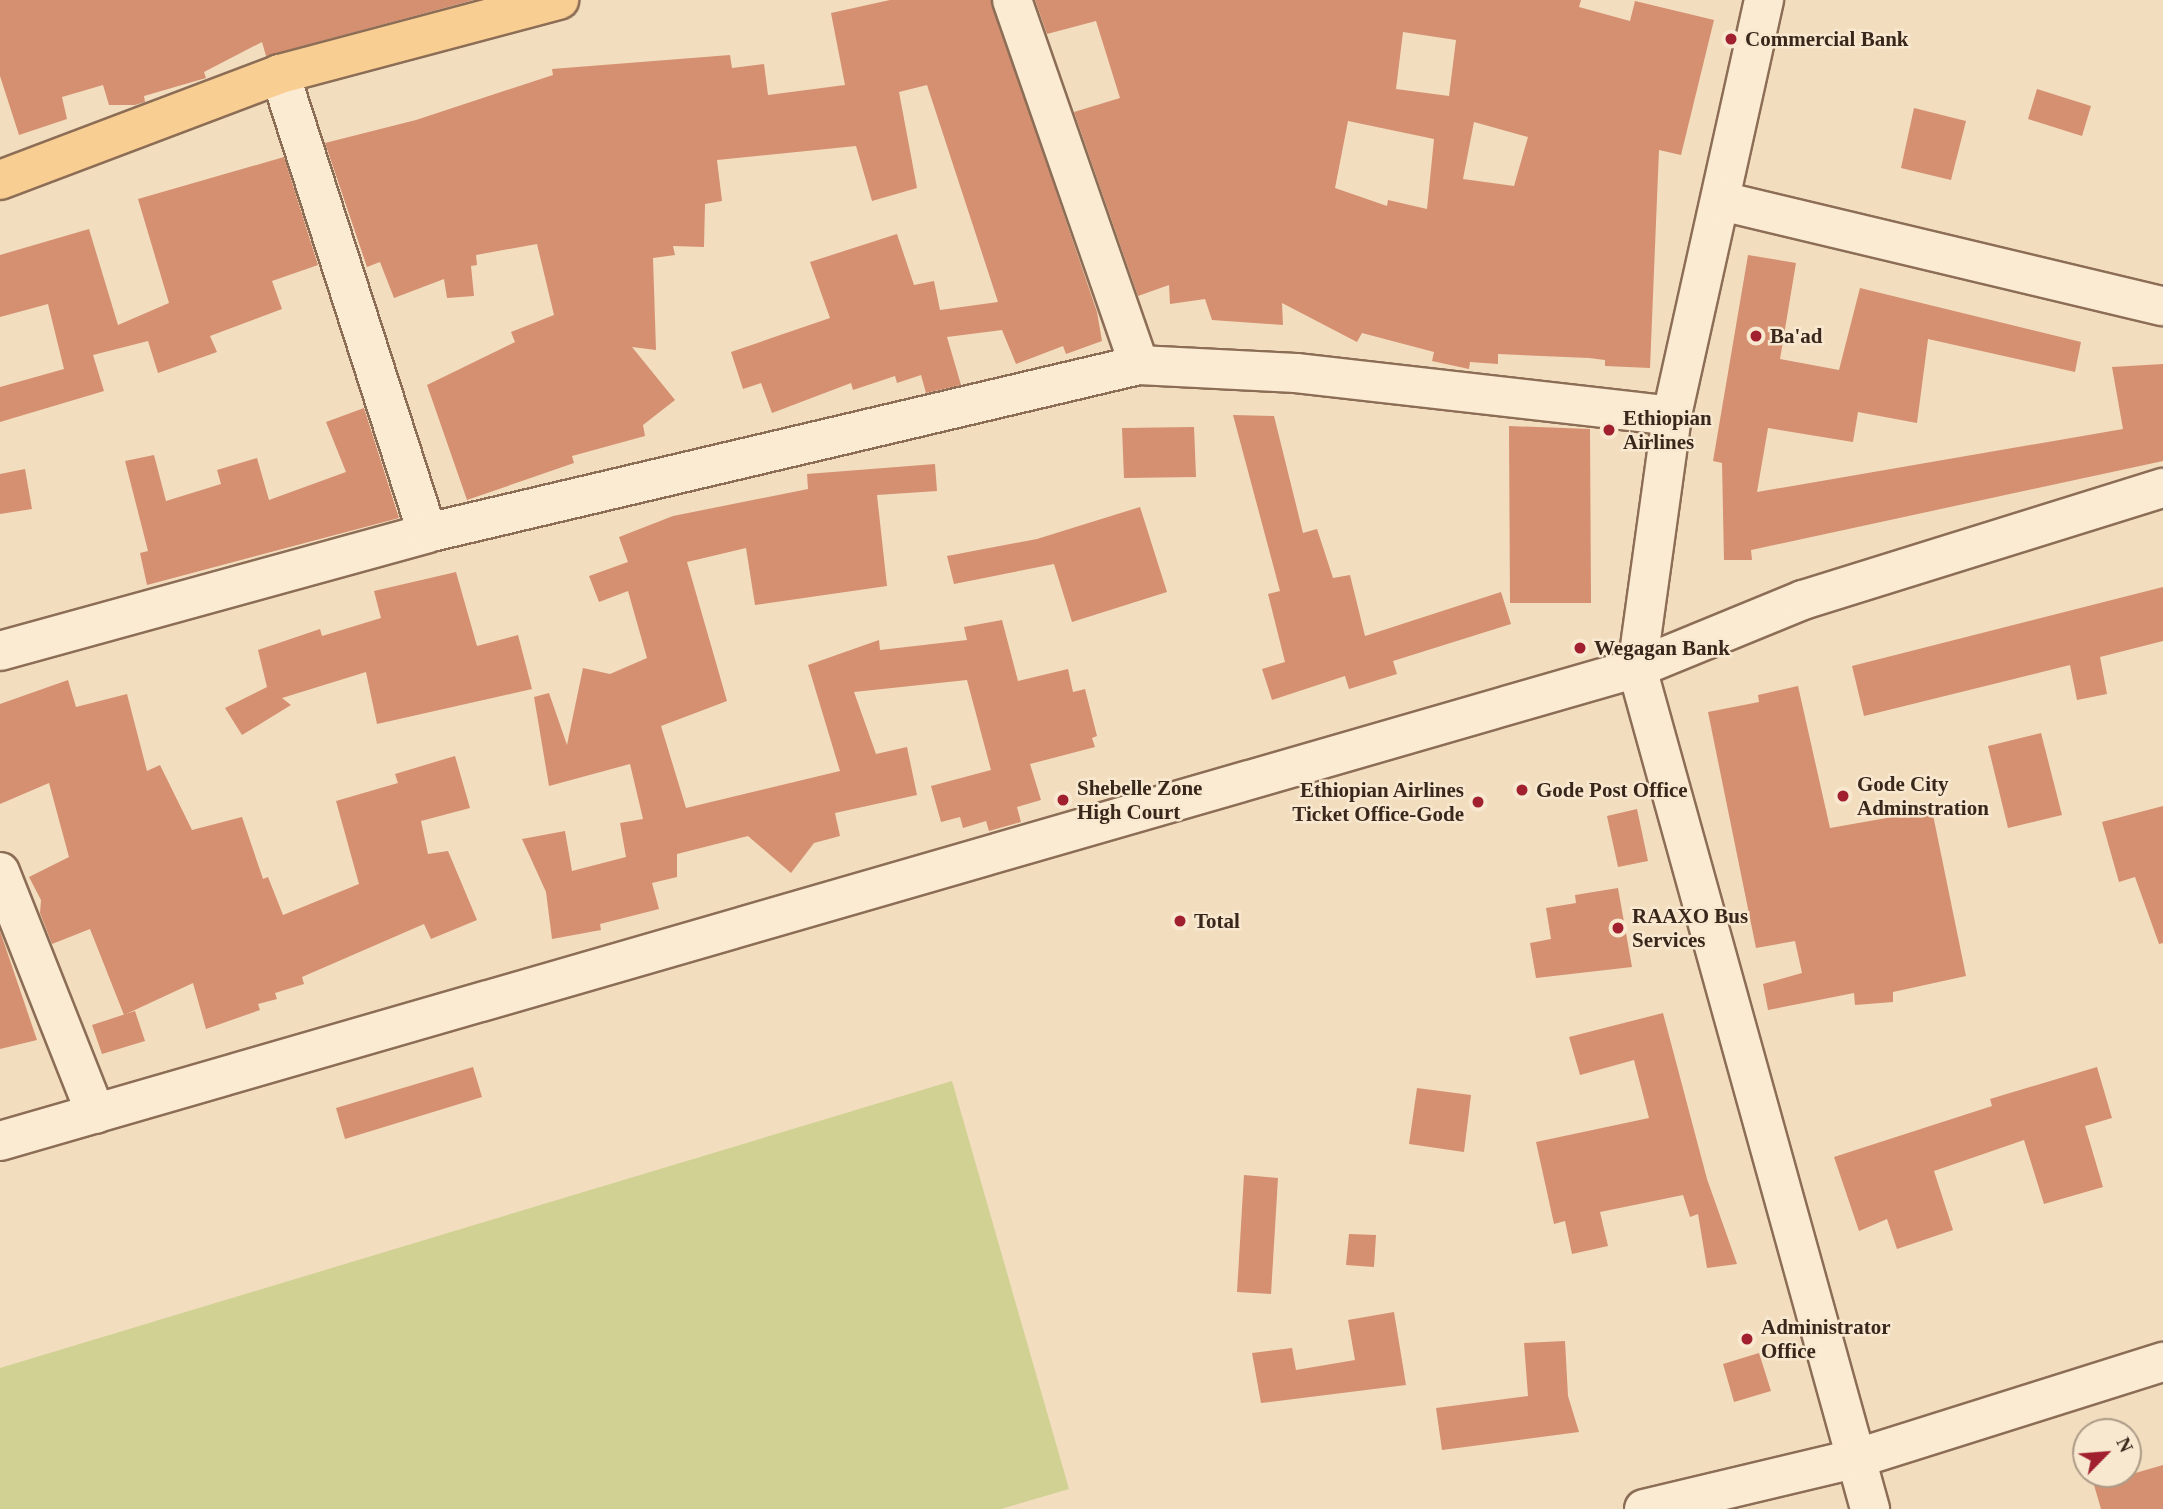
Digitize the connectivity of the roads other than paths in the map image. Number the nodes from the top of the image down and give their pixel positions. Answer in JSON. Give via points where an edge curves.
{"nodes":[{"id":1,"x":559,"y":0,"type":"edge"},
{"id":2,"x":1012,"y":0,"type":"edge"},
{"id":3,"x":1757,"y":2,"type":"edge"},
{"id":4,"x":280,"y":74,"type":"junction"},
{"id":5,"x":0,"y":180,"type":"edge"},
{"id":6,"x":1721,"y":201,"type":"junction"},
{"id":7,"x":2163,"y":306,"type":"edge"},
{"id":8,"x":1139,"y":365,"type":"junction"},
{"id":9,"x":1672,"y":416,"type":"junction"},
{"id":10,"x":2163,"y":488,"type":"edge"},
{"id":11,"x":428,"y":533,"type":"junction"},
{"id":12,"x":0,"y":651,"type":"edge"},
{"id":13,"x":1637,"y":668,"type":"junction"},
{"id":14,"x":0,"y":872,"type":"edge"},
{"id":15,"x":96,"y":1114,"type":"junction"},
{"id":16,"x":0,"y":1141,"type":"edge"},
{"id":17,"x":2163,"y":1362,"type":"edge"},
{"id":18,"x":1858,"y":1458,"type":"junction"},
{"id":19,"x":1644,"y":1509,"type":"edge"},
{"id":20,"x":1870,"y":1509,"type":"edge"}],
"edges":[{"from":1,"to":4,"type":"main road"},
{"from":2,"to":8,"type":"street"},
{"from":3,"to":6,"type":"street"},
{"from":4,"to":5,"type":"main road"},
{"from":4,"to":11,"type":"street"},
{"from":6,"to":7,"type":"street"},
{"from":6,"to":9,"type":"street"},
{"from":8,"to":9,"type":"street","via":[[1296,373]]},
{"from":8,"to":11,"type":"street"},
{"from":9,"to":13,"type":"street"},
{"from":10,"to":13,"type":"street","via":[[1802,600]]},
{"from":11,"to":12,"type":"street"},
{"from":13,"to":15,"type":"street"},
{"from":13,"to":18,"type":"street"},
{"from":14,"to":15,"type":"street"},
{"from":15,"to":16,"type":"street"},
{"from":17,"to":18,"type":"street"},
{"from":18,"to":19,"type":"street"},
{"from":18,"to":20,"type":"street"}]}
